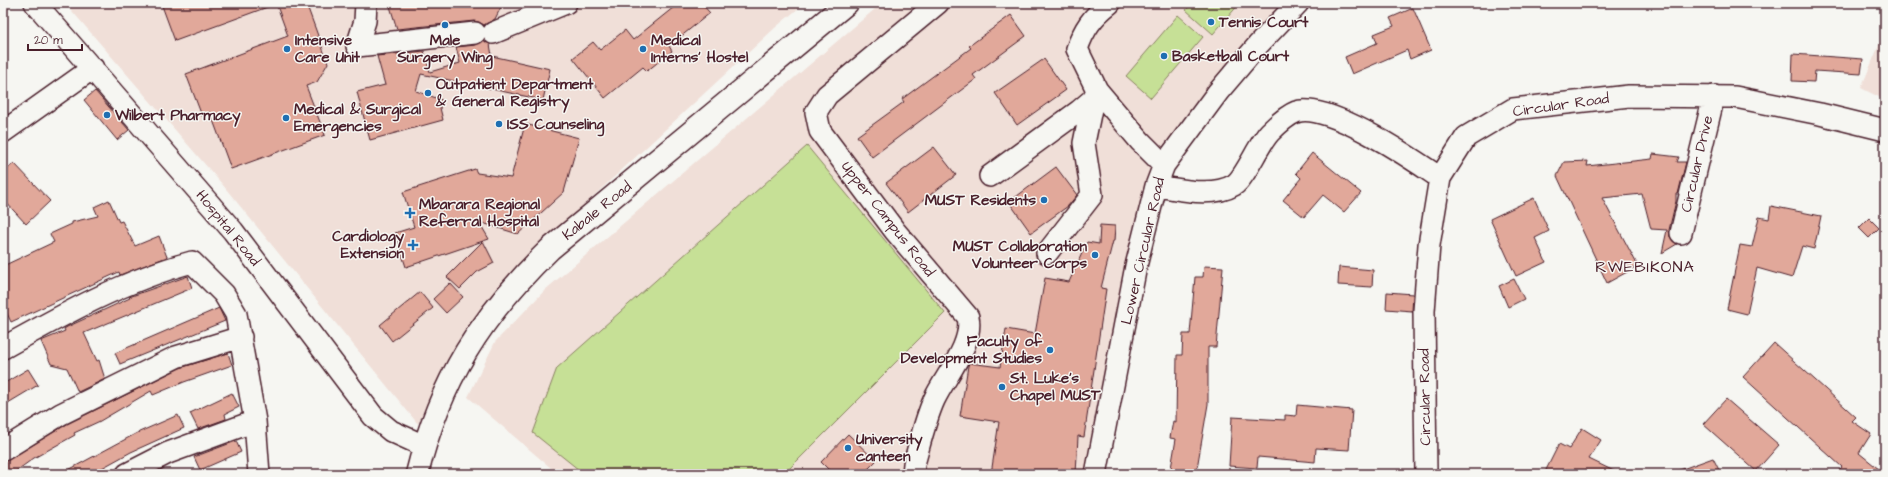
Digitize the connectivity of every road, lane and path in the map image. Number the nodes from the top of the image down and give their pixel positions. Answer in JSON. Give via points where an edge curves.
{"nodes":[{"id":1,"x":35,"y":3,"type":"edge"},
{"id":2,"x":366,"y":3,"type":"edge"},
{"id":3,"x":566,"y":3,"type":"edge"},
{"id":4,"x":847,"y":3,"type":"edge"},
{"id":5,"x":938,"y":3,"type":"edge"},
{"id":6,"x":1110,"y":3,"type":"edge"},
{"id":7,"x":1298,"y":3,"type":"edge"},
{"id":8,"x":93,"y":68,"type":"junction"},
{"id":9,"x":1095,"y":95,"type":"junction"},
{"id":10,"x":1714,"y":96,"type":"junction"},
{"id":11,"x":1885,"y":130,"type":"edge"},
{"id":12,"x":3,"y":132,"type":"edge"},
{"id":13,"x":1164,"y":165,"type":"junction"},
{"id":14,"x":990,"y":176,"type":"dead end"},
{"id":15,"x":1440,"y":178,"type":"junction"},
{"id":16,"x":1156,"y":186,"type":"junction"},
{"id":17,"x":1681,"y":233,"type":"dead end"},
{"id":18,"x":1047,"y":253,"type":"dead end"},
{"id":19,"x":241,"y":337,"type":"junction"},
{"id":20,"x":3,"y":348,"type":"edge"},
{"id":21,"x":255,"y":421,"type":"junction"},
{"id":22,"x":424,"y":446,"type":"junction"},
{"id":23,"x":3,"y":450,"type":"edge"},
{"id":24,"x":127,"y":474,"type":"edge"},
{"id":25,"x":259,"y":474,"type":"edge"},
{"id":26,"x":417,"y":474,"type":"edge"},
{"id":27,"x":913,"y":474,"type":"edge"},
{"id":28,"x":1096,"y":474,"type":"edge"},
{"id":29,"x":1426,"y":474,"type":"edge"}],
"edges":[{"from":1,"to":8,"type":"street","name":"Hospital Road"},
{"from":2,"to":3,"type":"street","via":[[365,20],[356,46],[484,33]]},
{"from":4,"to":22,"type":"main road","name":"Kabale Road","via":[[550,249],[521,277],[496,306],[466,350],[442,397]]},
{"from":5,"to":27,"type":"street","name":"Upper Campus Road","via":[[827,95],[816,112],[820,131],[895,231],[968,317],[970,331],[933,401]]},
{"from":6,"to":9,"type":"street","via":[[1083,30],[1076,49]]},
{"from":7,"to":13,"type":"street","name":"Lower Circular Road","via":[[1218,92]]},
{"from":8,"to":12,"type":"street"},
{"from":8,"to":22,"type":"street","name":"Hospital Road","via":[[233,231],[374,416],[391,431]]},
{"from":9,"to":13,"type":"street"},
{"from":9,"to":14,"type":"street"},
{"from":9,"to":18,"type":"street","via":[[1084,143],[1092,195]]},
{"from":10,"to":11,"type":"street","name":"Circular Road","via":[[1735,97]]},
{"from":10,"to":15,"type":"street","name":"Circular Road","via":[[1630,96],[1513,109],[1466,137]]},
{"from":10,"to":17,"type":"street","name":"Circular Drive"},
{"from":13,"to":16,"type":"street","name":"Lower Circular Road"},
{"from":15,"to":16,"type":"street","via":[[1397,149],[1341,120],[1310,112],[1297,112],[1269,133],[1234,184],[1220,190],[1201,192]]},
{"from":15,"to":29,"type":"street","name":"Circular Road","via":[[1429,244],[1424,311]]},
{"from":16,"to":28,"type":"street","name":"Lower Circular Road","via":[[1136,266]]},
{"from":19,"to":20,"type":"street","via":[[236,314],[224,294],[192,262],[171,267],[81,304]]},
{"from":19,"to":21,"type":"street"},
{"from":19,"to":23,"type":"street","via":[[176,357],[61,414]]},
{"from":21,"to":24,"type":"street","via":[[168,453]]},
{"from":21,"to":25,"type":"street"},
{"from":22,"to":26,"type":"main road","name":"Kabale Road"}]}
